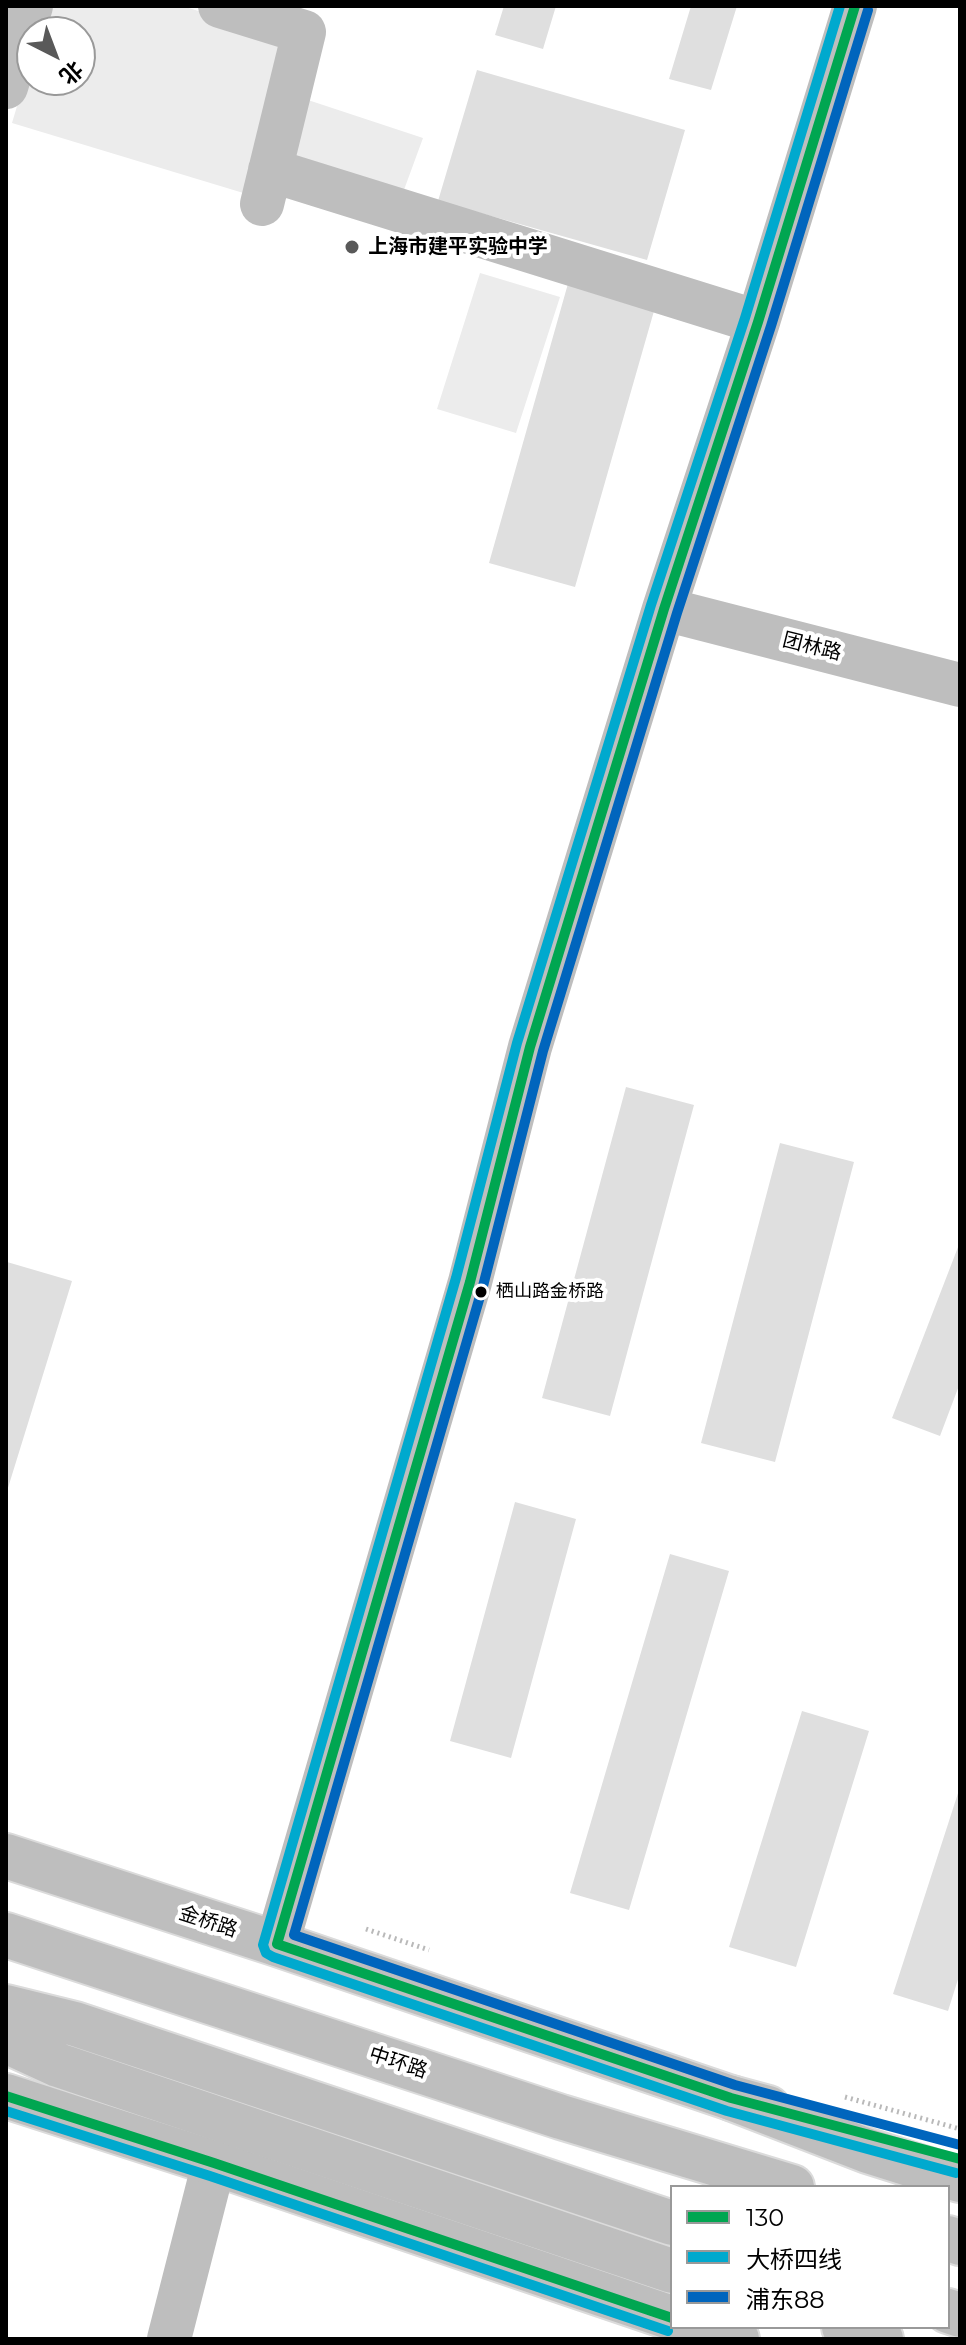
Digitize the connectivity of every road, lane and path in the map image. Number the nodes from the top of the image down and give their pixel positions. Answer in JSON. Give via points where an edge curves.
{"nodes":[{"id":1,"x":31,"y":6,"type":"edge"},
{"id":2,"x":220,"y":6,"type":"edge"},
{"id":3,"x":855,"y":6,"type":"edge"},
{"id":4,"x":6,"y":87,"type":"edge"},
{"id":5,"x":758,"y":322,"type":"junction"},
{"id":6,"x":664,"y":609,"type":"junction"},
{"id":7,"x":960,"y":685,"type":"edge"},
{"id":8,"x":6,"y":1856,"type":"edge"},
{"id":9,"x":6,"y":1935,"type":"edge"},
{"id":10,"x":277,"y":1944,"type":"junction"},
{"id":11,"x":6,"y":2007,"type":"edge"},
{"id":12,"x":6,"y":2041,"type":"edge"},
{"id":13,"x":6,"y":2096,"type":"edge"},
{"id":14,"x":731,"y":2098,"type":"junction"},
{"id":15,"x":960,"y":2159,"type":"edge"},
{"id":16,"x":214,"y":2163,"type":"junction"},
{"id":17,"x":960,"y":2180,"type":"edge"},
{"id":18,"x":785,"y":2185,"type":"edge"},
{"id":19,"x":670,"y":2222,"type":"edge"},
{"id":20,"x":670,"y":2270,"type":"edge"},
{"id":21,"x":670,"y":2317,"type":"edge"},
{"id":22,"x":706,"y":2329,"type":"edge"},
{"id":23,"x":850,"y":2329,"type":"edge"},
{"id":24,"x":169,"y":2339,"type":"edge"},
{"id":25,"x":737,"y":2339,"type":"edge"},
{"id":26,"x":881,"y":2339,"type":"edge"}],
"edges":[{"from":1,"to":4,"type":"main road"},
{"from":2,"to":5,"type":"main road","via":[[304,32],[266,187]]},
{"from":3,"to":5,"type":"main road"},
{"from":5,"to":6,"type":"main road"},
{"from":6,"to":7,"type":"main road","name":"团林路"},
{"from":6,"to":10,"type":"main road","via":[[530,1047],[470,1282]]},
{"from":8,"to":10,"type":"main road","name":"金桥路"},
{"from":9,"to":18,"type":"main road","name":"中环路"},
{"from":10,"to":14,"type":"main road","name":"金桥路"},
{"from":11,"to":19,"type":"main road","via":[[75,2024]]},
{"from":12,"to":20,"type":"main road","via":[[58,2065]]},
{"from":13,"to":16,"type":"main road"},
{"from":14,"to":15,"type":"main road","name":"金桥路"},
{"from":14,"to":17,"type":"main road"},
{"from":16,"to":21,"type":"main road"},
{"from":16,"to":24,"type":"main road"},
{"from":22,"to":25,"type":"main road"},
{"from":23,"to":26,"type":"main road"}]}
